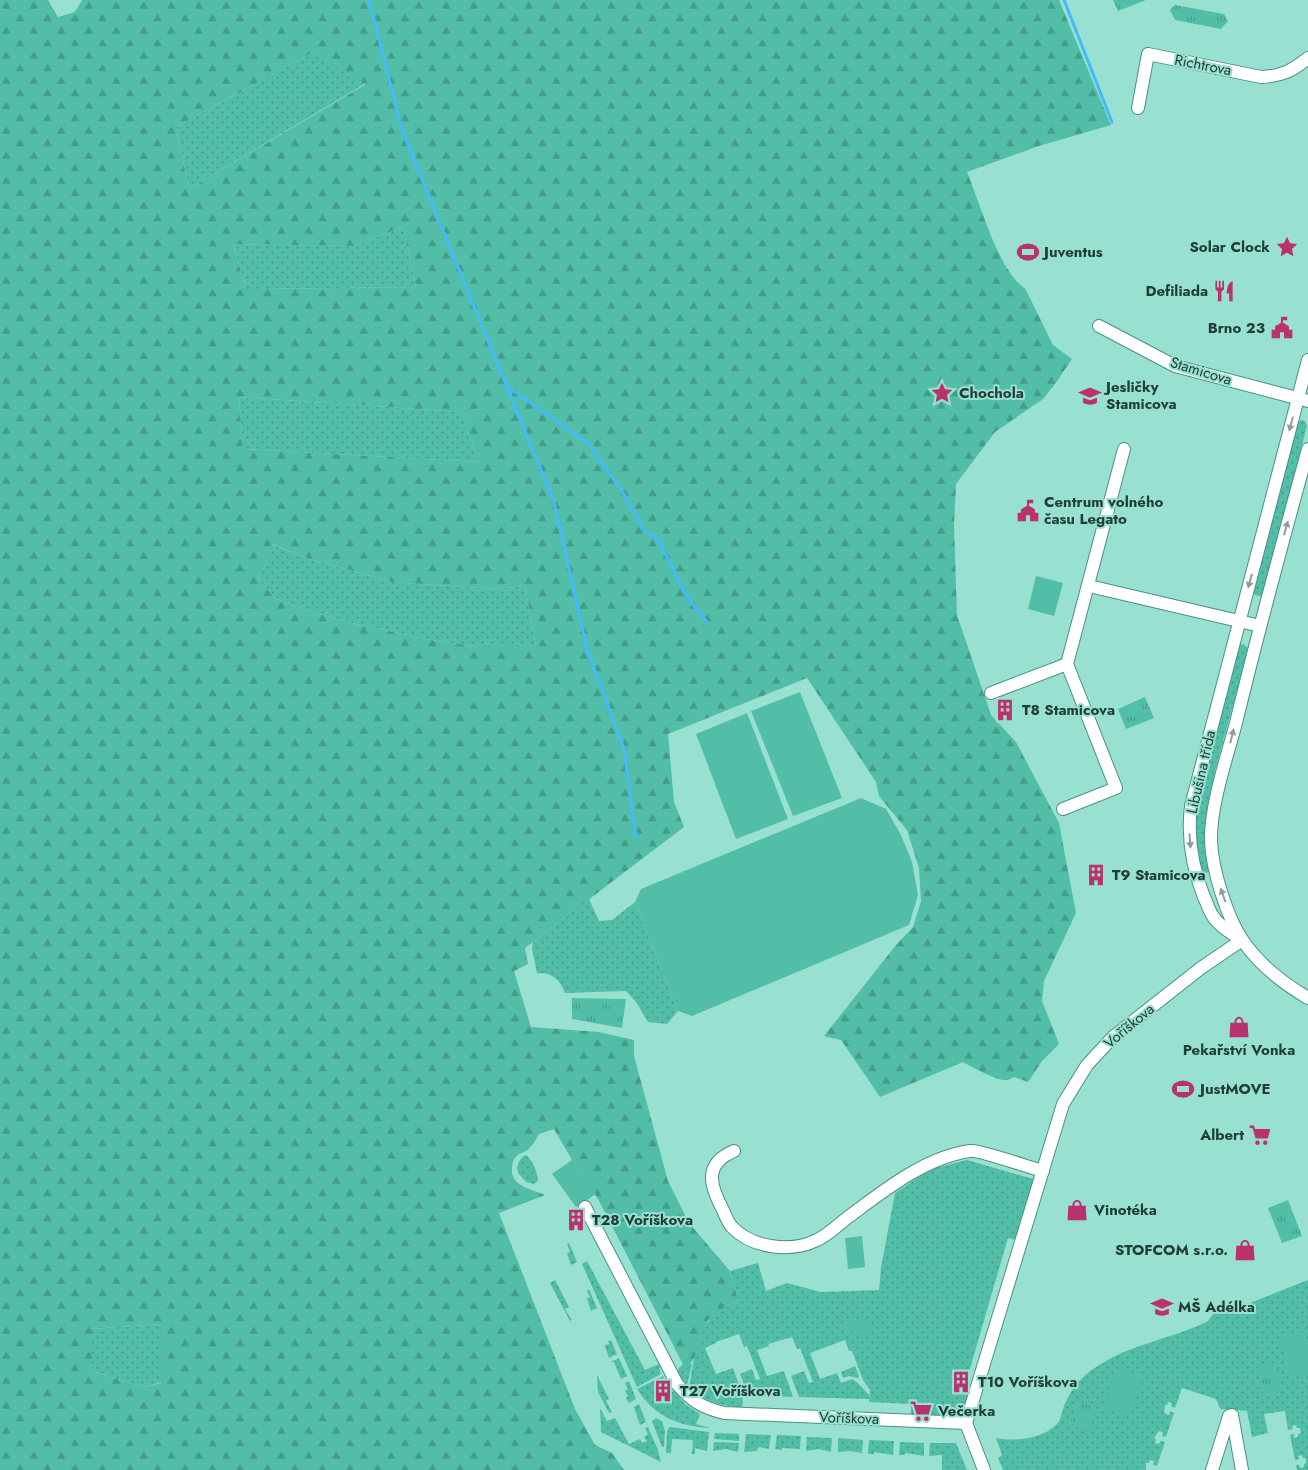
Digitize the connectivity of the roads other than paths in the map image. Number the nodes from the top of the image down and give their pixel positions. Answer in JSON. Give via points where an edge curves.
{"nodes":[{"id":1,"x":1308,"y":58,"type":"edge"},
{"id":2,"x":1138,"y":108,"type":"dead end"},
{"id":3,"x":1099,"y":326,"type":"dead end"},
{"id":4,"x":1308,"y":360,"type":"edge"},
{"id":5,"x":1303,"y":400,"type":"edge"},
{"id":6,"x":1124,"y":449,"type":"dead end"},
{"id":7,"x":1308,"y":449,"type":"edge"},
{"id":8,"x":1089,"y":586,"type":"junction"},
{"id":9,"x":1239,"y":621,"type":"junction"},
{"id":10,"x":1260,"y":626,"type":"junction"},
{"id":11,"x":1067,"y":664,"type":"junction"},
{"id":12,"x":991,"y":693,"type":"dead end"},
{"id":13,"x":1063,"y":809,"type":"dead end"},
{"id":14,"x":1242,"y":940,"type":"junction"},
{"id":15,"x":1308,"y":998,"type":"edge"},
{"id":16,"x":734,"y":1151,"type":"dead end"},
{"id":17,"x":1042,"y":1171,"type":"junction"},
{"id":18,"x":585,"y":1207,"type":"dead end"},
{"id":19,"x":966,"y":1423,"type":"junction"},
{"id":20,"x":984,"y":1470,"type":"edge"},
{"id":21,"x":1212,"y":1470,"type":"edge"},
{"id":22,"x":1242,"y":1470,"type":"edge"}],
"edges":[{"from":1,"to":2,"type":"street","name":"Richtrova","via":[[1278,76],[1261,77],[1148,54]]},
{"from":3,"to":5,"type":"street","name":"Stamicova","via":[[1175,366]]},
{"from":4,"to":5,"type":"street","name":"Libušina třída"},
{"from":5,"to":9,"type":"street","name":"Libušina třída","one_way":true},
{"from":6,"to":8,"type":"street"},
{"from":10,"to":7,"type":"street","name":"Libušina třída","one_way":true},
{"from":8,"to":9,"type":"street"},
{"from":8,"to":11,"type":"street"},
{"from":9,"to":10,"type":"street"},
{"from":9,"to":14,"type":"street","name":"Libušina třída","one_way":true,"via":[[1189,823],[1194,867],[1209,908],[1226,930]]},
{"from":14,"to":10,"type":"street","name":"Libušina třída","one_way":true,"via":[[1217,880],[1211,840],[1215,806]]},
{"from":11,"to":12,"type":"street"},
{"from":11,"to":13,"type":"street","via":[[1116,788]]},
{"from":14,"to":15,"type":"street","via":[[1270,970]]},
{"from":14,"to":17,"type":"street","name":"Voříškova","via":[[1113,1036],[1087,1065],[1063,1104]]},
{"from":16,"to":17,"type":"street","via":[[722,1156],[711,1178],[714,1194],[731,1226],[755,1243],[788,1248],[817,1240],[902,1178],[946,1157],[971,1150]]},
{"from":17,"to":19,"type":"street","name":"Voříškova"},
{"from":18,"to":19,"type":"street","name":"Voříškova","via":[[677,1384],[702,1407],[724,1413]]},
{"from":19,"to":20,"type":"street"},
{"from":21,"to":22,"type":"street","via":[[1232,1415]]}]}
